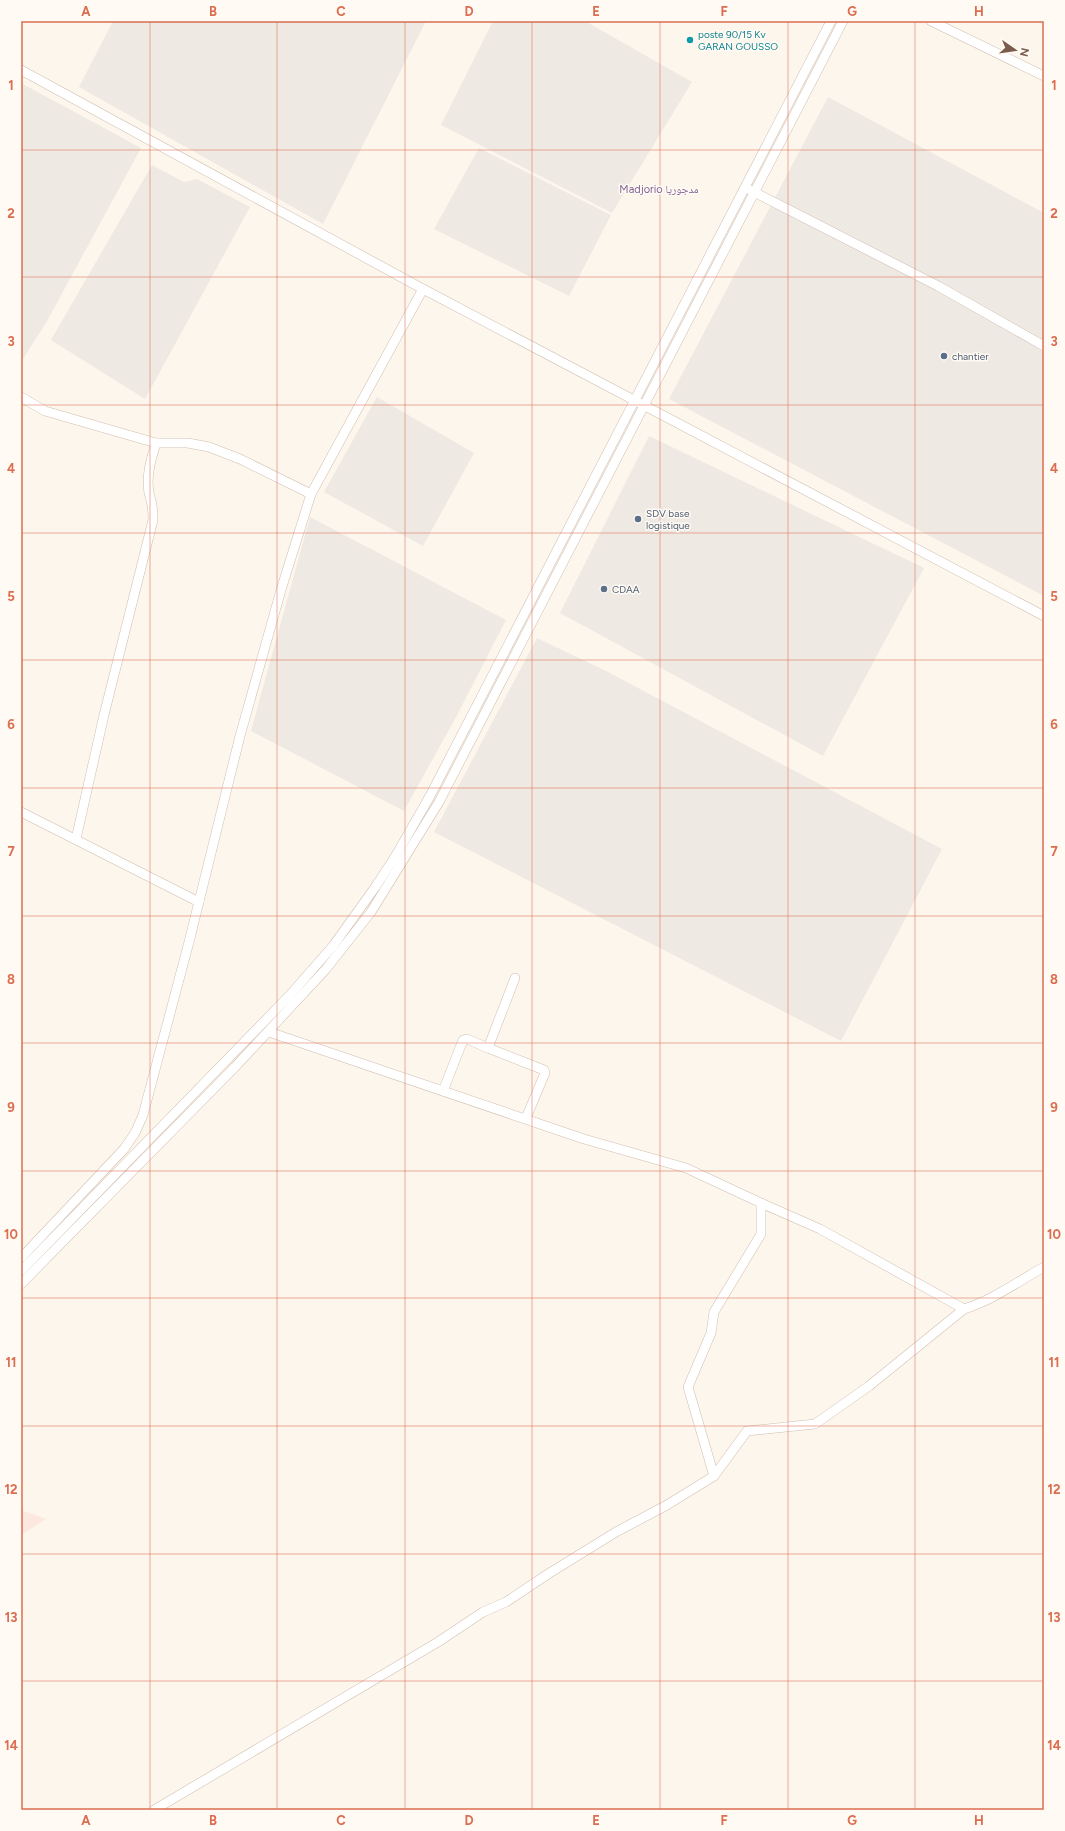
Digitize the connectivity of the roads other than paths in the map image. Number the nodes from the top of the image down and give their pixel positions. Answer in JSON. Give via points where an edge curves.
{"nodes":[{"id":1,"x":831,"y":21,"type":"edge"},
{"id":2,"x":843,"y":21,"type":"edge"},
{"id":3,"x":931,"y":21,"type":"edge"},
{"id":4,"x":21,"y":70,"type":"edge"},
{"id":5,"x":1044,"y":76,"type":"edge"},
{"id":6,"x":745,"y":187,"type":"junction"},
{"id":7,"x":754,"y":192,"type":"junction"},
{"id":8,"x":423,"y":290,"type":"junction"},
{"id":9,"x":1044,"y":346,"type":"edge"},
{"id":10,"x":21,"y":397,"type":"edge"},
{"id":11,"x":634,"y":402,"type":"junction"},
{"id":12,"x":643,"y":406,"type":"junction"},
{"id":13,"x":156,"y":443,"type":"junction"},
{"id":14,"x":311,"y":494,"type":"junction"},
{"id":15,"x":1044,"y":616,"type":"edge"},
{"id":16,"x":21,"y":812,"type":"edge"},
{"id":17,"x":76,"y":839,"type":"junction"},
{"id":18,"x":199,"y":902,"type":"junction"},
{"id":19,"x":515,"y":978,"type":"dead end"},
{"id":20,"x":269,"y":1032,"type":"junction"},
{"id":21,"x":488,"y":1048,"type":"junction"},
{"id":22,"x":443,"y":1091,"type":"junction"},
{"id":23,"x":526,"y":1118,"type":"junction"},
{"id":24,"x":761,"y":1203,"type":"junction"},
{"id":25,"x":21,"y":1258,"type":"edge"},
{"id":26,"x":1044,"y":1267,"type":"edge"},
{"id":27,"x":21,"y":1271,"type":"edge"},
{"id":28,"x":21,"y":1284,"type":"edge"},
{"id":29,"x":964,"y":1309,"type":"junction"},
{"id":30,"x":714,"y":1476,"type":"junction"},
{"id":31,"x":154,"y":1810,"type":"edge"}],
"edges":[{"from":1,"to":6,"type":"street"},
{"from":2,"to":7,"type":"street"},
{"from":3,"to":5,"type":"street"},
{"from":4,"to":8,"type":"street"},
{"from":6,"to":7,"type":"street"},
{"from":6,"to":11,"type":"street"},
{"from":7,"to":9,"type":"street","via":[[938,286]]},
{"from":7,"to":12,"type":"street"},
{"from":8,"to":11,"type":"street"},
{"from":8,"to":14,"type":"street"},
{"from":10,"to":13,"type":"street","via":[[45,411]]},
{"from":11,"to":12,"type":"street"},
{"from":11,"to":27,"type":"street","via":[[430,796],[376,886],[333,946],[290,995]]},
{"from":12,"to":15,"type":"street"},
{"from":12,"to":20,"type":"street","via":[[422,831],[371,912],[326,969]]},
{"from":13,"to":14,"type":"street","via":[[188,443],[208,448],[240,459]]},
{"from":13,"to":17,"type":"street","via":[[148,479],[149,493],[154,506],[153,520],[102,722]]},
{"from":14,"to":18,"type":"street","via":[[240,736]]},
{"from":16,"to":17,"type":"street"},
{"from":17,"to":18,"type":"street"},
{"from":18,"to":25,"type":"street","via":[[149,1099],[135,1132],[113,1160]]},
{"from":19,"to":21,"type":"street"},
{"from":20,"to":22,"type":"street"},
{"from":20,"to":28,"type":"street"},
{"from":21,"to":22,"type":"street","via":[[467,1039],[463,1040]]},
{"from":21,"to":23,"type":"street","via":[[544,1070],[546,1074]]},
{"from":22,"to":23,"type":"street"},
{"from":23,"to":24,"type":"street","via":[[584,1139],[686,1168]]},
{"from":24,"to":29,"type":"street","via":[[820,1229]]},
{"from":24,"to":30,"type":"street","via":[[761,1234],[714,1312],[710,1333],[688,1388]]},
{"from":26,"to":29,"type":"street","via":[[978,1305]]},
{"from":29,"to":30,"type":"street","via":[[869,1386],[815,1424],[747,1431]]},
{"from":30,"to":31,"type":"street"}]}
